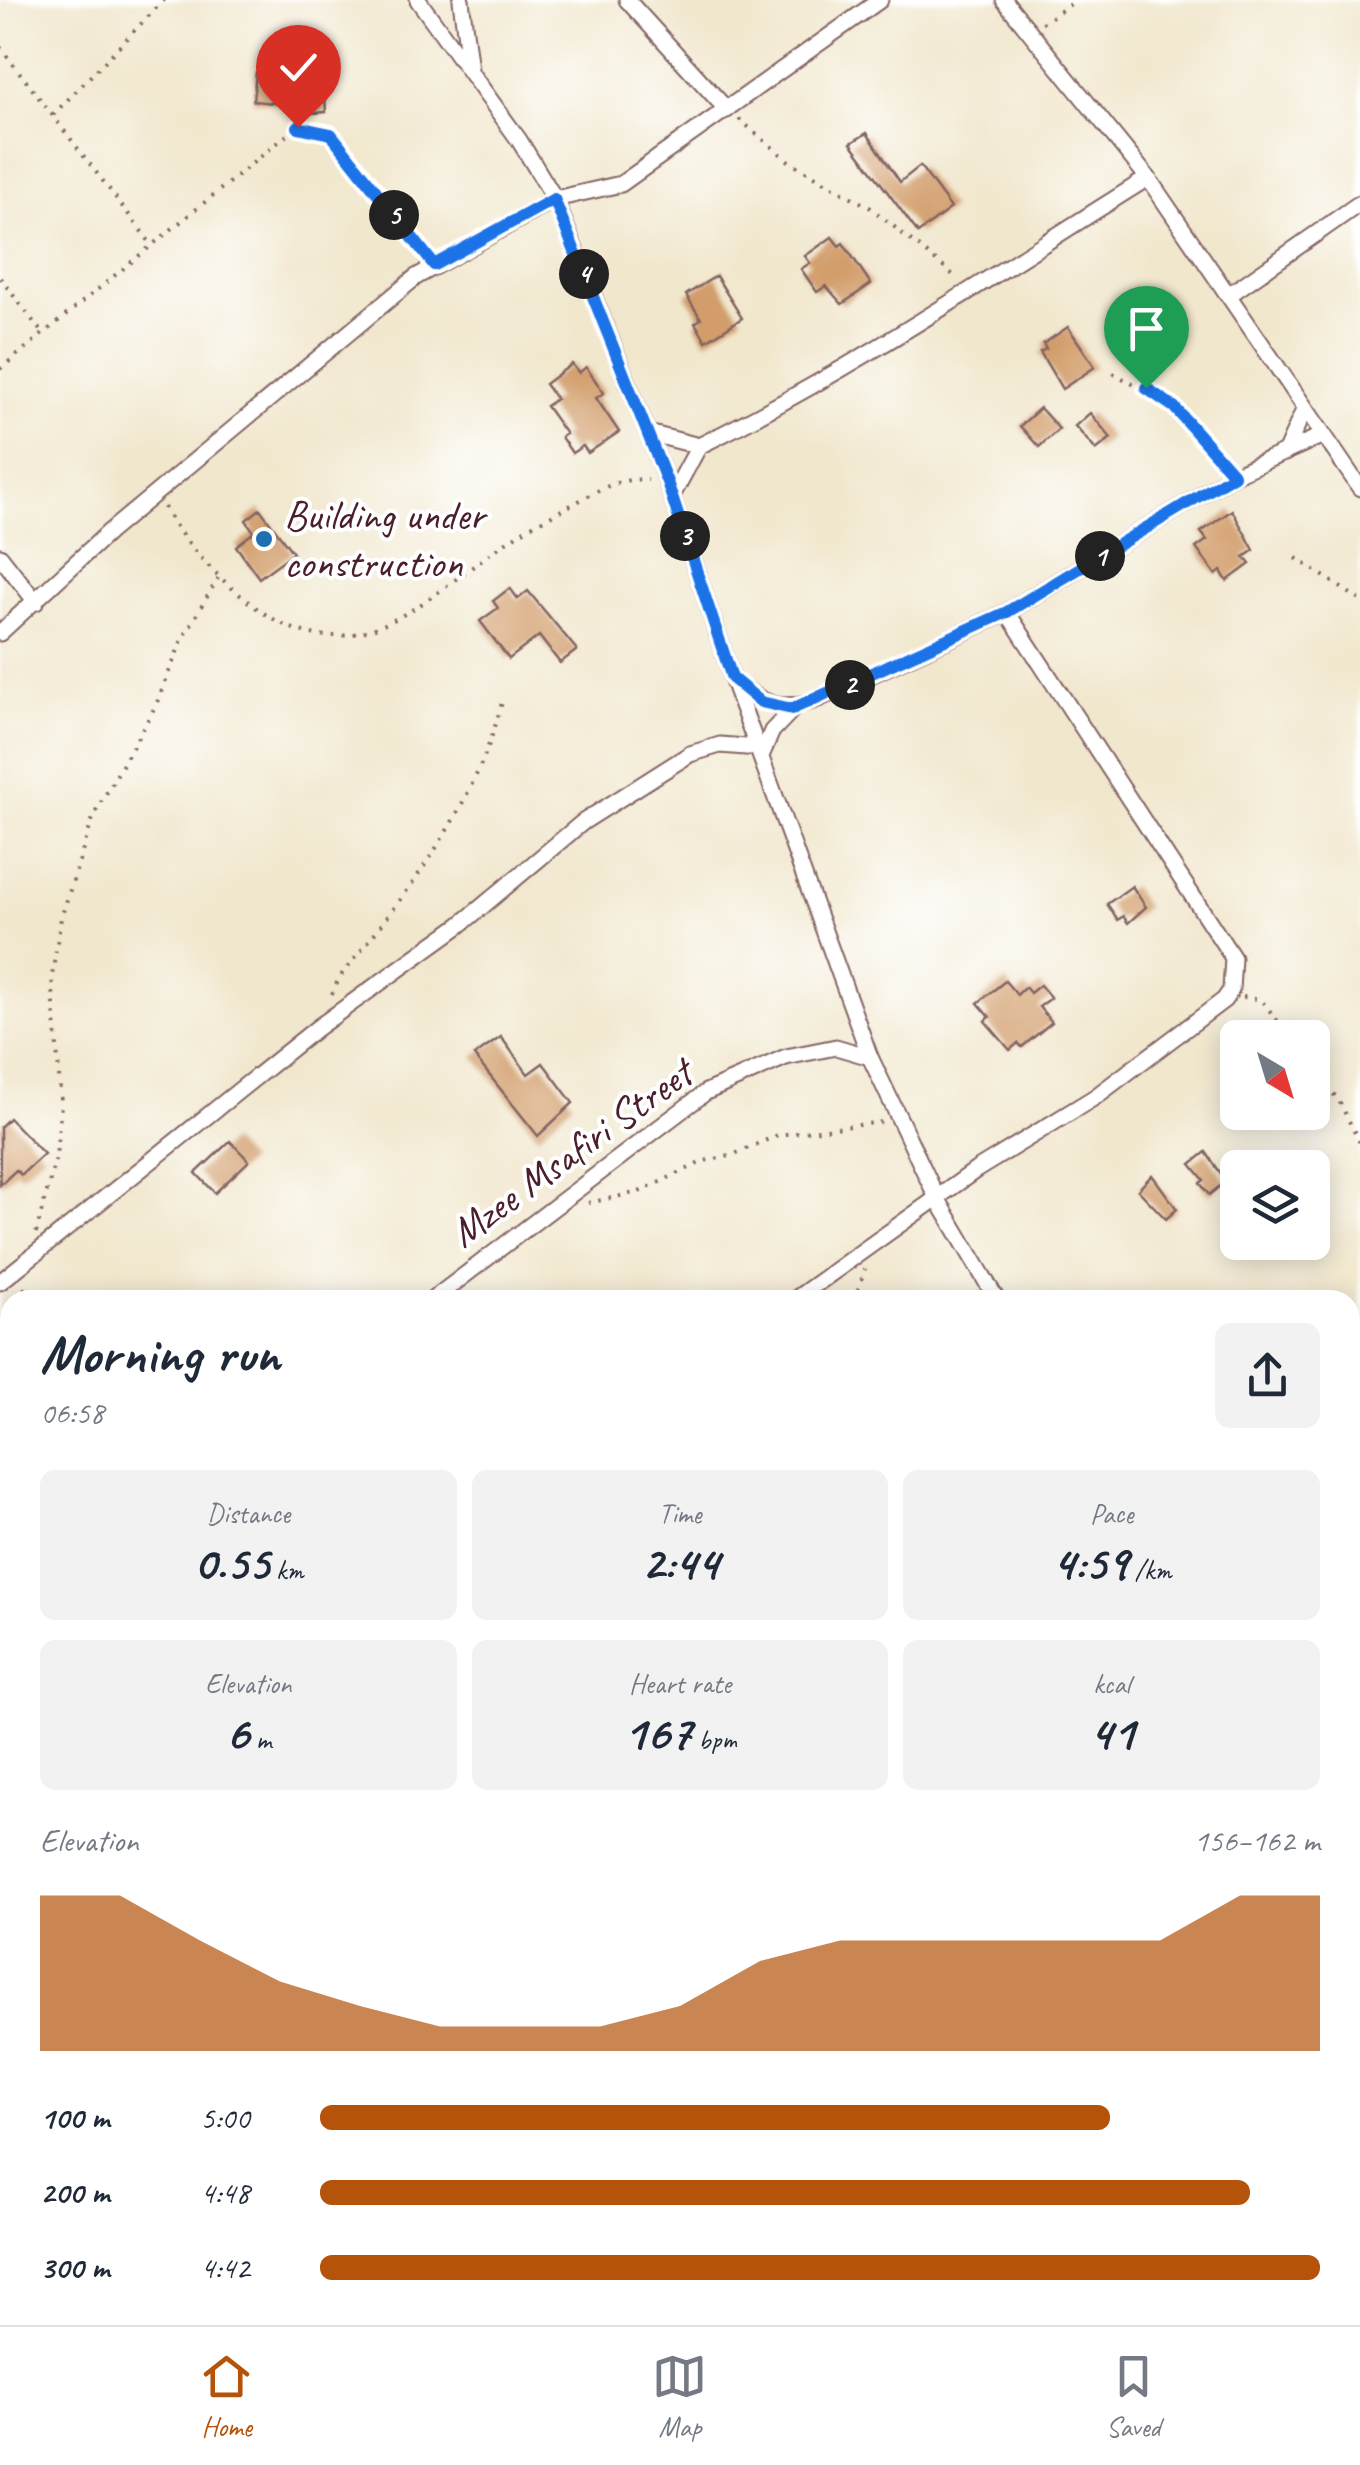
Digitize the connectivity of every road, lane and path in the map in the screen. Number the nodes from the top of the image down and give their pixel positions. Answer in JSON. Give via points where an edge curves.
{"nodes":[{"id":1,"x":164,"y":0,"type":"edge"},
{"id":2,"x":418,"y":0,"type":"edge"},
{"id":3,"x":461,"y":0,"type":"edge"},
{"id":4,"x":627,"y":0,"type":"edge"},
{"id":5,"x":880,"y":0,"type":"edge"},
{"id":6,"x":1004,"y":0,"type":"edge"},
{"id":7,"x":1078,"y":0,"type":"edge"},
{"id":8,"x":1030,"y":31,"type":"junction"},
{"id":9,"x":0,"y":47,"type":"edge"},
{"id":10,"x":471,"y":73,"type":"junction"},
{"id":11,"x":727,"y":110,"type":"junction"},
{"id":12,"x":52,"y":115,"type":"junction"},
{"id":13,"x":1148,"y":178,"type":"junction"},
{"id":14,"x":554,"y":199,"type":"junction"},
{"id":15,"x":1360,"y":203,"type":"edge"},
{"id":16,"x":152,"y":245,"type":"junction"},
{"id":17,"x":434,"y":265,"type":"junction"},
{"id":18,"x":0,"y":278,"type":"edge"},
{"id":19,"x":970,"y":289,"type":"junction"},
{"id":20,"x":1229,"y":296,"type":"junction"},
{"id":21,"x":43,"y":334,"type":"junction"},
{"id":22,"x":0,"y":369,"type":"edge"},
{"id":23,"x":1113,"y":373,"type":"dead end"},
{"id":24,"x":1304,"y":410,"type":"junction"},
{"id":25,"x":648,"y":433,"type":"junction"},
{"id":26,"x":1321,"y":436,"type":"junction"},
{"id":27,"x":699,"y":446,"type":"junction"},
{"id":28,"x":1285,"y":452,"type":"junction"},
{"id":29,"x":1234,"y":475,"type":"junction"},
{"id":30,"x":1360,"y":488,"type":"edge"},
{"id":31,"x":670,"y":489,"type":"junction"},
{"id":32,"x":157,"y":494,"type":"junction"},
{"id":33,"x":0,"y":556,"type":"edge"},
{"id":34,"x":1296,"y":558,"type":"dead end"},
{"id":35,"x":218,"y":578,"type":"junction"},
{"id":36,"x":1360,"y":600,"type":"edge"},
{"id":37,"x":36,"y":602,"type":"junction"},
{"id":38,"x":1007,"y":612,"type":"junction"},
{"id":39,"x":0,"y":633,"type":"edge"},
{"id":40,"x":732,"y":678,"type":"junction"},
{"id":41,"x":503,"y":698,"type":"dead end"},
{"id":42,"x":792,"y":709,"type":"junction"},
{"id":43,"x":760,"y":752,"type":"junction"},
{"id":44,"x":332,"y":995,"type":"dead end"},
{"id":45,"x":1224,"y":1000,"type":"junction"},
{"id":46,"x":1277,"y":1020,"type":"edge"},
{"id":47,"x":870,"y":1057,"type":"junction"},
{"id":48,"x":1330,"y":1091,"type":"edge"},
{"id":49,"x":902,"y":1124,"type":"junction"},
{"id":50,"x":1360,"y":1143,"type":"edge"},
{"id":51,"x":937,"y":1198,"type":"junction"},
{"id":52,"x":558,"y":1204,"type":"junction"},
{"id":53,"x":862,"y":1254,"type":"junction"},
{"id":54,"x":29,"y":1258,"type":"junction"},
{"id":55,"x":0,"y":1282,"type":"edge"},
{"id":56,"x":445,"y":1290,"type":"edge"},
{"id":57,"x":809,"y":1290,"type":"edge"},
{"id":58,"x":859,"y":1290,"type":"edge"},
{"id":59,"x":991,"y":1290,"type":"edge"}],
"edges":[{"from":1,"to":12,"type":"path"},
{"from":2,"to":10,"type":"street"},
{"from":3,"to":10,"type":"street"},
{"from":4,"to":11,"type":"street"},
{"from":5,"to":11,"type":"street"},
{"from":6,"to":8,"type":"street"},
{"from":7,"to":8,"type":"path"},
{"from":8,"to":13,"type":"street"},
{"from":9,"to":12,"type":"path"},
{"from":10,"to":14,"type":"street"},
{"from":11,"to":14,"type":"street","via":[[621,184]]},
{"from":11,"to":19,"type":"path","via":[[790,162],[872,208]]},
{"from":12,"to":16,"type":"path"},
{"from":13,"to":19,"type":"street"},
{"from":13,"to":20,"type":"street"},
{"from":14,"to":17,"type":"street"},
{"from":14,"to":25,"type":"street"},
{"from":15,"to":20,"type":"street"},
{"from":16,"to":17,"type":"path","via":[[298,127],[331,134]]},
{"from":16,"to":21,"type":"path"},
{"from":17,"to":32,"type":"street"},
{"from":18,"to":21,"type":"path"},
{"from":19,"to":27,"type":"street","via":[[811,388]]},
{"from":20,"to":24,"type":"street"},
{"from":21,"to":22,"type":"path"},
{"from":23,"to":29,"type":"path","via":[[1174,407]]},
{"from":24,"to":26,"type":"street"},
{"from":24,"to":28,"type":"street"},
{"from":25,"to":27,"type":"street"},
{"from":25,"to":31,"type":"street"},
{"from":26,"to":28,"type":"street"},
{"from":26,"to":30,"type":"street"},
{"from":27,"to":31,"type":"street"},
{"from":28,"to":29,"type":"street"},
{"from":29,"to":38,"type":"street"},
{"from":31,"to":35,"type":"path","via":[[617,481],[523,531],[404,617],[353,636],[317,636],[266,616]]},
{"from":31,"to":40,"type":"street"},
{"from":32,"to":35,"type":"path"},
{"from":32,"to":37,"type":"street"},
{"from":33,"to":37,"type":"street"},
{"from":34,"to":36,"type":"path"},
{"from":35,"to":54,"type":"path","via":[[94,815],[60,918],[52,976],[61,1104],[56,1157]]},
{"from":37,"to":39,"type":"street"},
{"from":38,"to":42,"type":"street"},
{"from":38,"to":45,"type":"street","via":[[1233,958]]},
{"from":40,"to":42,"type":"street","via":[[761,702]]},
{"from":40,"to":43,"type":"street"},
{"from":41,"to":44,"type":"path","via":[[468,797]]},
{"from":42,"to":43,"type":"street"},
{"from":43,"to":47,"type":"street"},
{"from":43,"to":54,"type":"street","via":[[720,744],[690,754],[596,813]]},
{"from":45,"to":46,"type":"path","via":[[1261,1000]]},
{"from":45,"to":51,"type":"street","via":[[1095,1097]]},
{"from":47,"to":49,"type":"street"},
{"from":47,"to":52,"type":"street","name":"Mzee Msafiri Street","via":[[836,1047],[786,1056],[706,1092]]},
{"from":48,"to":50,"type":"path"},
{"from":49,"to":51,"type":"street"},
{"from":49,"to":52,"type":"path","via":[[872,1120],[778,1135],[613,1201]]},
{"from":51,"to":53,"type":"street"},
{"from":51,"to":59,"type":"street"},
{"from":52,"to":56,"type":"street","name":"Mzee Msafiri Street"},
{"from":53,"to":57,"type":"street"},
{"from":53,"to":58,"type":"path","via":[[866,1271]]},
{"from":54,"to":55,"type":"street"}]}
